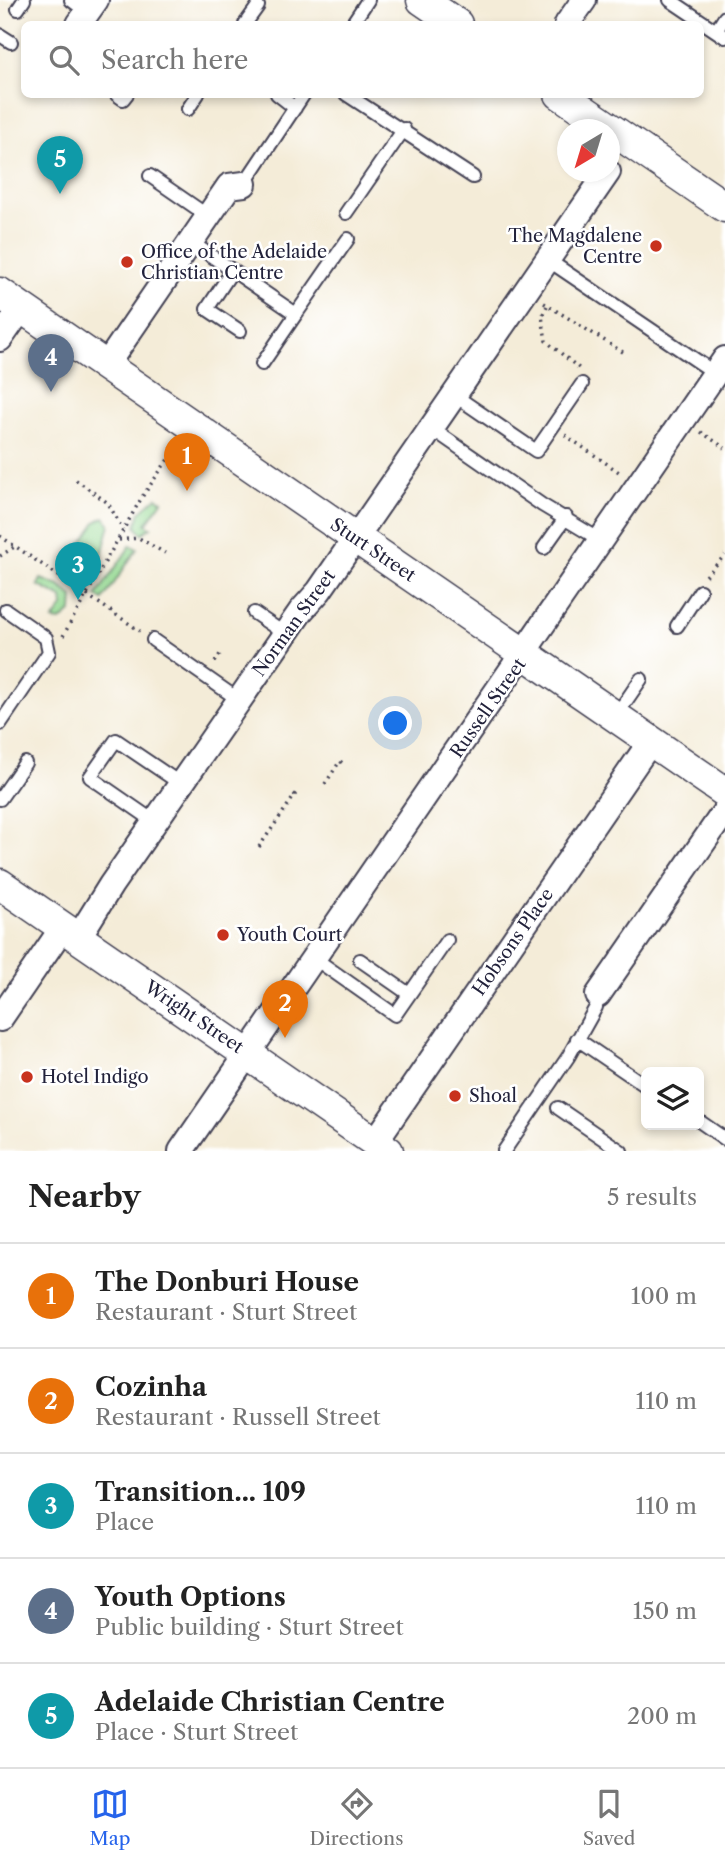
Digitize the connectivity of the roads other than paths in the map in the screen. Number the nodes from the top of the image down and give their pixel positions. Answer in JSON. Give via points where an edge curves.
{"nodes":[{"id":1,"x":368,"y":0,"type":"edge"},
{"id":2,"x":422,"y":0,"type":"edge"},
{"id":3,"x":584,"y":0,"type":"edge"},
{"id":4,"x":670,"y":0,"type":"edge"},
{"id":5,"x":258,"y":6,"type":"dead end"},
{"id":6,"x":725,"y":17,"type":"edge"},
{"id":7,"x":247,"y":21,"type":"edge"},
{"id":8,"x":354,"y":21,"type":"edge"},
{"id":9,"x":453,"y":21,"type":"edge"},
{"id":10,"x":569,"y":21,"type":"edge"},
{"id":11,"x":701,"y":21,"type":"edge"},
{"id":12,"x":704,"y":23,"type":"edge"},
{"id":13,"x":720,"y":34,"type":"edge"},
{"id":14,"x":0,"y":35,"type":"edge"},
{"id":15,"x":12,"y":43,"type":"dead end"},
{"id":16,"x":195,"y":98,"type":"edge"},
{"id":17,"x":283,"y":98,"type":"edge"},
{"id":18,"x":301,"y":98,"type":"edge"},
{"id":19,"x":353,"y":98,"type":"edge"},
{"id":20,"x":566,"y":98,"type":"edge"},
{"id":21,"x":295,"y":107,"type":"junction"},
{"id":22,"x":188,"y":109,"type":"dead end"},
{"id":23,"x":404,"y":129,"type":"junction"},
{"id":24,"x":629,"y":142,"type":"junction"},
{"id":25,"x":620,"y":155,"type":"edge"},
{"id":26,"x":150,"y":176,"type":"dead end"},
{"id":27,"x":473,"y":177,"type":"dead end"},
{"id":28,"x":601,"y":182,"type":"edge"},
{"id":29,"x":244,"y":184,"type":"joint"},
{"id":30,"x":725,"y":207,"type":"edge"},
{"id":31,"x":346,"y":213,"type":"dead end"},
{"id":32,"x":208,"y":216,"type":"junction"},
{"id":33,"x":348,"y":239,"type":"dead end"},
{"id":34,"x":191,"y":242,"type":"junction"},
{"id":35,"x":548,"y":260,"type":"junction"},
{"id":36,"x":232,"y":271,"type":"junction"},
{"id":37,"x":7,"y":299,"type":"edge"},
{"id":38,"x":296,"y":314,"type":"junction"},
{"id":39,"x":240,"y":331,"type":"dead end"},
{"id":40,"x":0,"y":339,"type":"edge"},
{"id":41,"x":262,"y":364,"type":"dead end"},
{"id":42,"x":720,"y":366,"type":"edge"},
{"id":43,"x":105,"y":367,"type":"junction"},
{"id":44,"x":585,"y":379,"type":"road end"},
{"id":45,"x":454,"y":395,"type":"junction"},
{"id":46,"x":431,"y":428,"type":"junction"},
{"id":47,"x":566,"y":517,"type":"junction"},
{"id":48,"x":355,"y":538,"type":"junction"},
{"id":49,"x":602,"y":541,"type":"junction"},
{"id":50,"x":544,"y":548,"type":"dead end"},
{"id":51,"x":700,"y":591,"type":"road end"},
{"id":52,"x":6,"y":610,"type":"dead end"},
{"id":53,"x":254,"y":613,"type":"dead end"},
{"id":54,"x":677,"y":626,"type":"dead end"},
{"id":55,"x":285,"y":634,"type":"junction"},
{"id":56,"x":153,"y":640,"type":"road end"},
{"id":57,"x":524,"y":655,"type":"junction"},
{"id":58,"x":641,"y":679,"type":"dead end"},
{"id":59,"x":239,"y":700,"type":"junction"},
{"id":60,"x":615,"y":717,"type":"junction"},
{"id":61,"x":0,"y":724,"type":"edge"},
{"id":62,"x":651,"y":741,"type":"junction"},
{"id":63,"x":25,"y":763,"type":"dead end"},
{"id":64,"x":181,"y":784,"type":"junction"},
{"id":65,"x":725,"y":792,"type":"edge"},
{"id":66,"x":0,"y":799,"type":"edge"},
{"id":67,"x":725,"y":811,"type":"edge"},
{"id":68,"x":155,"y":822,"type":"junction"},
{"id":69,"x":0,"y":884,"type":"edge"},
{"id":70,"x":71,"y":932,"type":"junction"},
{"id":71,"x":447,"y":940,"type":"dead end"},
{"id":72,"x":314,"y":958,"type":"junction"},
{"id":73,"x":360,"y":960,"type":"dead end"},
{"id":74,"x":409,"y":994,"type":"junction"},
{"id":75,"x":598,"y":995,"type":"joint"},
{"id":76,"x":0,"y":1019,"type":"edge"},
{"id":77,"x":577,"y":1039,"type":"junction"},
{"id":78,"x":247,"y":1054,"type":"junction"},
{"id":79,"x":641,"y":1083,"type":"edge"},
{"id":80,"x":558,"y":1108,"type":"dead end"},
{"id":81,"x":704,"y":1124,"type":"edge"},
{"id":82,"x":725,"y":1139,"type":"edge"},
{"id":83,"x":382,"y":1146,"type":"edge"},
{"id":84,"x":181,"y":1151,"type":"edge"},
{"id":85,"x":504,"y":1151,"type":"edge"},
{"id":86,"x":621,"y":1151,"type":"edge"}],
"edges":[{"from":1,"to":8,"type":"lane"},
{"from":2,"to":9,"type":"street"},
{"from":3,"to":10,"type":"street"},
{"from":4,"to":11,"type":"lane"},
{"from":5,"to":7,"type":"lane"},
{"from":6,"to":13,"type":"lane"},
{"from":12,"to":13,"type":"lane"},
{"from":14,"to":15,"type":"lane"},
{"from":16,"to":22,"type":"lane"},
{"from":17,"to":21,"type":"lane"},
{"from":18,"to":21,"type":"lane"},
{"from":19,"to":23,"type":"lane"},
{"from":20,"to":24,"type":"street"},
{"from":21,"to":29,"type":"lane"},
{"from":23,"to":27,"type":"lane"},
{"from":23,"to":31,"type":"lane"},
{"from":24,"to":25,"type":"street","name":"Norman Street"},
{"from":24,"to":30,"type":"street"},
{"from":26,"to":32,"type":"lane"},
{"from":28,"to":35,"type":"street","name":"Norman Street"},
{"from":29,"to":32,"type":"street","via":[[229,186]]},
{"from":32,"to":34,"type":"street"},
{"from":33,"to":38,"type":"lane"},
{"from":34,"to":36,"type":"lane"},
{"from":34,"to":43,"type":"street"},
{"from":35,"to":42,"type":"lane"},
{"from":35,"to":45,"type":"street","name":"Norman Street"},
{"from":36,"to":38,"type":"lane"},
{"from":36,"to":39,"type":"lane","via":[[207,309]]},
{"from":37,"to":40,"type":"street"},
{"from":37,"to":43,"type":"street","name":"Sturt Street"},
{"from":38,"to":41,"type":"lane"},
{"from":42,"to":49,"type":"street","name":"Russell Street"},
{"from":43,"to":48,"type":"street","name":"Sturt Street"},
{"from":44,"to":45,"type":"lane","via":[[536,451]]},
{"from":45,"to":46,"type":"street","name":"Norman Street"},
{"from":46,"to":47,"type":"lane"},
{"from":46,"to":48,"type":"street","name":"Norman Street"},
{"from":47,"to":49,"type":"lane"},
{"from":47,"to":50,"type":"lane"},
{"from":48,"to":55,"type":"street","name":"Norman Street"},
{"from":48,"to":57,"type":"street","name":"Sturt Street"},
{"from":49,"to":57,"type":"street","name":"Russell Street"},
{"from":51,"to":54,"type":"lane"},
{"from":52,"to":61,"type":"lane","via":[[46,638],[49,645],[46,659]]},
{"from":53,"to":55,"type":"lane"},
{"from":55,"to":59,"type":"street","name":"Norman Street"},
{"from":56,"to":59,"type":"lane"},
{"from":57,"to":60,"type":"street","name":"Sturt Street"},
{"from":57,"to":72,"type":"street","name":"Russell Street"},
{"from":58,"to":60,"type":"lane"},
{"from":59,"to":64,"type":"street","name":"Norman Street"},
{"from":60,"to":62,"type":"street","name":"Sturt Street"},
{"from":62,"to":65,"type":"street","name":"Sturt Street"},
{"from":62,"to":83,"type":"street","name":"Hobsons Place"},
{"from":63,"to":66,"type":"lane"},
{"from":64,"to":68,"type":"street","name":"Norman Street"},
{"from":64,"to":68,"type":"lane","via":[[116,740],[90,777]]},
{"from":67,"to":75,"type":"street"},
{"from":68,"to":70,"type":"street","name":"Norman Street"},
{"from":69,"to":70,"type":"street","name":"Wright Street"},
{"from":70,"to":76,"type":"street","name":"Norman Street"},
{"from":70,"to":78,"type":"street","name":"Wright Street"},
{"from":71,"to":74,"type":"lane"},
{"from":72,"to":74,"type":"lane","via":[[395,1015]]},
{"from":72,"to":78,"type":"street","name":"Russell Street"},
{"from":73,"to":74,"type":"lane"},
{"from":75,"to":77,"type":"lane"},
{"from":77,"to":79,"type":"lane"},
{"from":77,"to":85,"type":"lane"},
{"from":78,"to":83,"type":"street","name":"Wright Street"},
{"from":78,"to":84,"type":"street","name":"Russell Street"},
{"from":80,"to":86,"type":"lane"},
{"from":81,"to":82,"type":"lane"}]}
